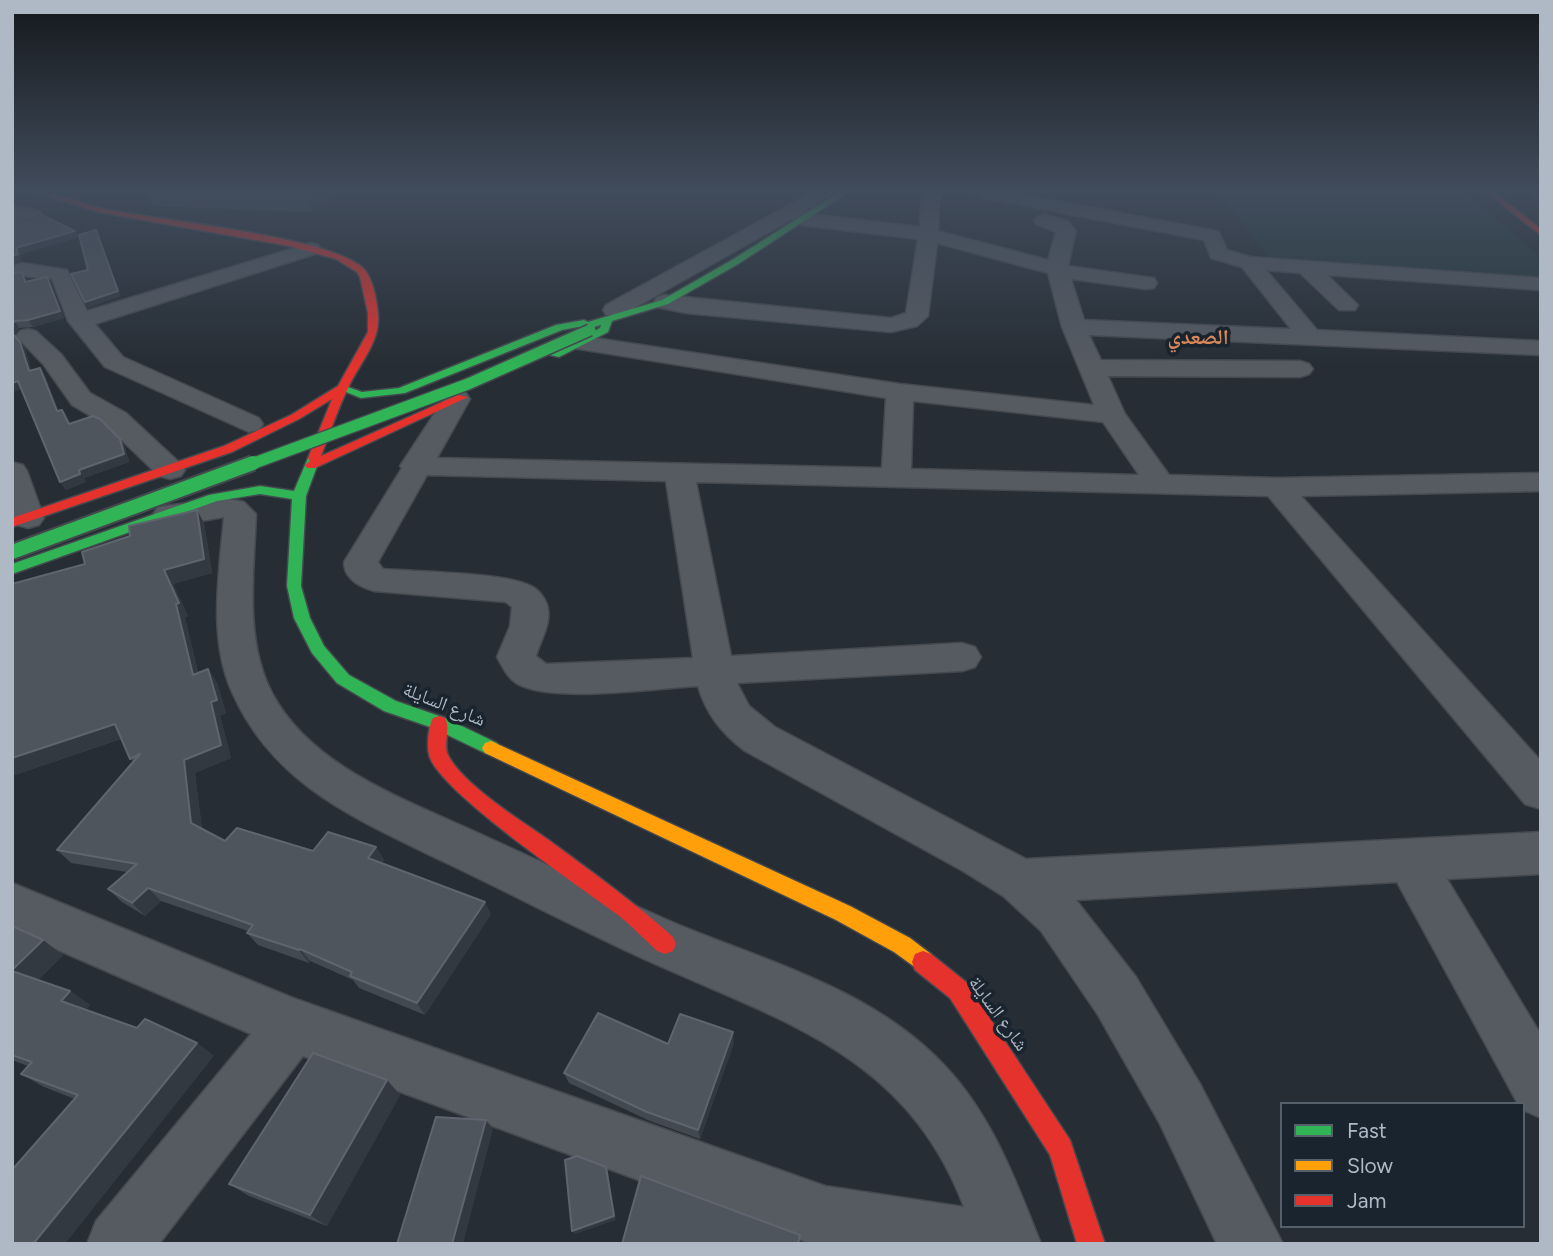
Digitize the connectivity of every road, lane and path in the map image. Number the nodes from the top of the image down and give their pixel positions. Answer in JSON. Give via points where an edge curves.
{"nodes":[{"id":1,"x":306,"y":252,"type":"edge"},
{"id":2,"x":317,"y":252,"type":"edge"},
{"id":3,"x":723,"y":252,"type":"edge"},
{"id":4,"x":751,"y":252,"type":"edge"},
{"id":5,"x":925,"y":252,"type":"edge"},
{"id":6,"x":991,"y":252,"type":"edge"},
{"id":7,"x":1059,"y":252,"type":"edge"},
{"id":8,"x":1216,"y":252,"type":"edge"},
{"id":9,"x":1249,"y":262,"type":"junction"},
{"id":10,"x":1306,"y":267,"type":"junction"},
{"id":11,"x":1058,"y":270,"type":"junction"},
{"id":12,"x":12,"y":273,"type":"edge"},
{"id":13,"x":1541,"y":284,"type":"edge"},
{"id":14,"x":665,"y":302,"type":"junction"},
{"id":15,"x":1139,"y":303,"type":"junction"},
{"id":16,"x":1347,"y":305,"type":"dead end"},
{"id":17,"x":611,"y":316,"type":"junction"},
{"id":18,"x":1248,"y":318,"type":"dead end"},
{"id":19,"x":80,"y":321,"type":"junction"},
{"id":20,"x":1074,"y":327,"type":"junction"},
{"id":21,"x":585,"y":333,"type":"junction"},
{"id":22,"x":28,"y":336,"type":"dead end"},
{"id":23,"x":1275,"y":338,"type":"junction"},
{"id":24,"x":1311,"y":338,"type":"junction"},
{"id":25,"x":1541,"y":348,"type":"edge"},
{"id":26,"x":1091,"y":368,"type":"junction"},
{"id":27,"x":342,"y":388,"type":"junction"},
{"id":28,"x":900,"y":392,"type":"junction"},
{"id":29,"x":457,"y":399,"type":"junction"},
{"id":30,"x":1112,"y":415,"type":"junction"},
{"id":31,"x":249,"y":424,"type":"dead end"},
{"id":32,"x":311,"y":465,"type":"junction"},
{"id":33,"x":415,"y":466,"type":"junction"},
{"id":34,"x":12,"y":471,"type":"edge"},
{"id":35,"x":680,"y":475,"type":"junction"},
{"id":36,"x":896,"y":479,"type":"junction"},
{"id":37,"x":1541,"y":482,"type":"edge"},
{"id":38,"x":1161,"y":485,"type":"junction"},
{"id":39,"x":1277,"y":487,"type":"junction"},
{"id":40,"x":170,"y":492,"type":"junction"},
{"id":41,"x":299,"y":496,"type":"junction"},
{"id":42,"x":18,"y":527,"type":"edge"},
{"id":43,"x":12,"y":552,"type":"edge"},
{"id":44,"x":12,"y":569,"type":"edge"},
{"id":45,"x":962,"y":657,"type":"dead end"},
{"id":46,"x":713,"y":669,"type":"junction"},
{"id":47,"x":439,"y":723,"type":"junction"},
{"id":48,"x":1541,"y":791,"type":"edge"},
{"id":49,"x":1541,"y":853,"type":"edge"},
{"id":50,"x":1410,"y":860,"type":"junction"},
{"id":51,"x":1020,"y":881,"type":"junction"},
{"id":52,"x":12,"y":906,"type":"edge"},
{"id":53,"x":665,"y":944,"type":"junction"},
{"id":54,"x":293,"y":1025,"type":"junction"},
{"id":55,"x":1541,"y":1089,"type":"edge"},
{"id":56,"x":823,"y":1230,"type":"edge"},
{"id":57,"x":119,"y":1244,"type":"edge"},
{"id":58,"x":996,"y":1244,"type":"edge"},
{"id":59,"x":1009,"y":1244,"type":"edge"},
{"id":60,"x":1091,"y":1244,"type":"edge"},
{"id":61,"x":1251,"y":1244,"type":"edge"}],
"edges":[{"from":1,"to":19,"type":"street"},
{"from":2,"to":27,"type":"main road","name":"شارع السايلة","via":[[352,262],[365,277],[370,301],[373,332]]},
{"from":3,"to":17,"type":"street"},
{"from":4,"to":14,"type":"main road"},
{"from":5,"to":14,"type":"street","via":[[917,316],[891,325]]},
{"from":6,"to":11,"type":"street"},
{"from":7,"to":11,"type":"street"},
{"from":8,"to":9,"type":"street"},
{"from":9,"to":10,"type":"street"},
{"from":9,"to":24,"type":"street"},
{"from":10,"to":13,"type":"street"},
{"from":10,"to":16,"type":"street"},
{"from":11,"to":15,"type":"street"},
{"from":11,"to":20,"type":"street"},
{"from":12,"to":19,"type":"street","via":[[60,274]]},
{"from":14,"to":17,"type":"main road"},
{"from":15,"to":20,"type":"street"},
{"from":15,"to":23,"type":"street"},
{"from":17,"to":21,"type":"main road"},
{"from":17,"to":27,"type":"main road","via":[[561,327],[401,391],[361,395]]},
{"from":18,"to":23,"type":"street"},
{"from":19,"to":31,"type":"street","via":[[114,362]]},
{"from":20,"to":26,"type":"street"},
{"from":21,"to":28,"type":"street"},
{"from":21,"to":29,"type":"main road"},
{"from":21,"to":42,"type":"main road","via":[[331,427]]},
{"from":21,"to":43,"type":"main road","bridge":true,"via":[[456,388]]},
{"from":22,"to":40,"type":"street","via":[[52,359],[81,399],[116,419]]},
{"from":23,"to":24,"type":"street"},
{"from":23,"to":26,"type":"street","via":[[1303,375]]},
{"from":24,"to":25,"type":"street"},
{"from":26,"to":30,"type":"street"},
{"from":27,"to":32,"type":"main road","name":"شارع السايلة"},
{"from":27,"to":40,"type":"main road"},
{"from":28,"to":30,"type":"street"},
{"from":28,"to":36,"type":"street"},
{"from":29,"to":32,"type":"main road"},
{"from":29,"to":33,"type":"street"},
{"from":30,"to":38,"type":"street"},
{"from":32,"to":41,"type":"main road","name":"شارع السايلة"},
{"from":33,"to":35,"type":"street"},
{"from":33,"to":46,"type":"street","via":[[361,562],[366,575],[374,580],[506,590],[526,596],[531,611],[516,657],[522,667],[545,679]]},
{"from":34,"to":42,"type":"street"},
{"from":35,"to":36,"type":"street"},
{"from":35,"to":46,"type":"street"},
{"from":36,"to":38,"type":"street"},
{"from":37,"to":39,"type":"street"},
{"from":38,"to":39,"type":"street"},
{"from":39,"to":48,"type":"street"},
{"from":40,"to":41,"type":"main road","via":[[214,498],[260,490]]},
{"from":40,"to":42,"type":"main road"},
{"from":40,"to":44,"type":"main road"},
{"from":40,"to":53,"type":"street","via":[[178,516],[225,507],[240,514],[234,617],[238,655],[252,694],[276,731],[312,767],[359,799]]},
{"from":41,"to":47,"type":"main road","name":"شارع السايلة","via":[[294,586],[302,618],[318,649],[343,679],[390,706]]},
{"from":45,"to":46,"type":"street"},
{"from":46,"to":51,"type":"street","via":[[719,695],[741,726]]},
{"from":47,"to":53,"type":"main road","via":[[438,755],[458,781],[628,910]]},
{"from":47,"to":60,"type":"main road","name":"شارع السايلة","via":[[902,945],[958,990],[1014,1073],[1061,1149]]},
{"from":49,"to":50,"type":"street"},
{"from":50,"to":51,"type":"street"},
{"from":50,"to":55,"type":"street"},
{"from":51,"to":61,"type":"street","via":[[1058,915],[1117,996],[1180,1104]]},
{"from":52,"to":54,"type":"street"},
{"from":53,"to":59,"type":"street","via":[[859,1031],[906,1066],[948,1115],[984,1174]]},
{"from":54,"to":56,"type":"street"},
{"from":54,"to":57,"type":"street"},
{"from":56,"to":58,"type":"street"}]}
